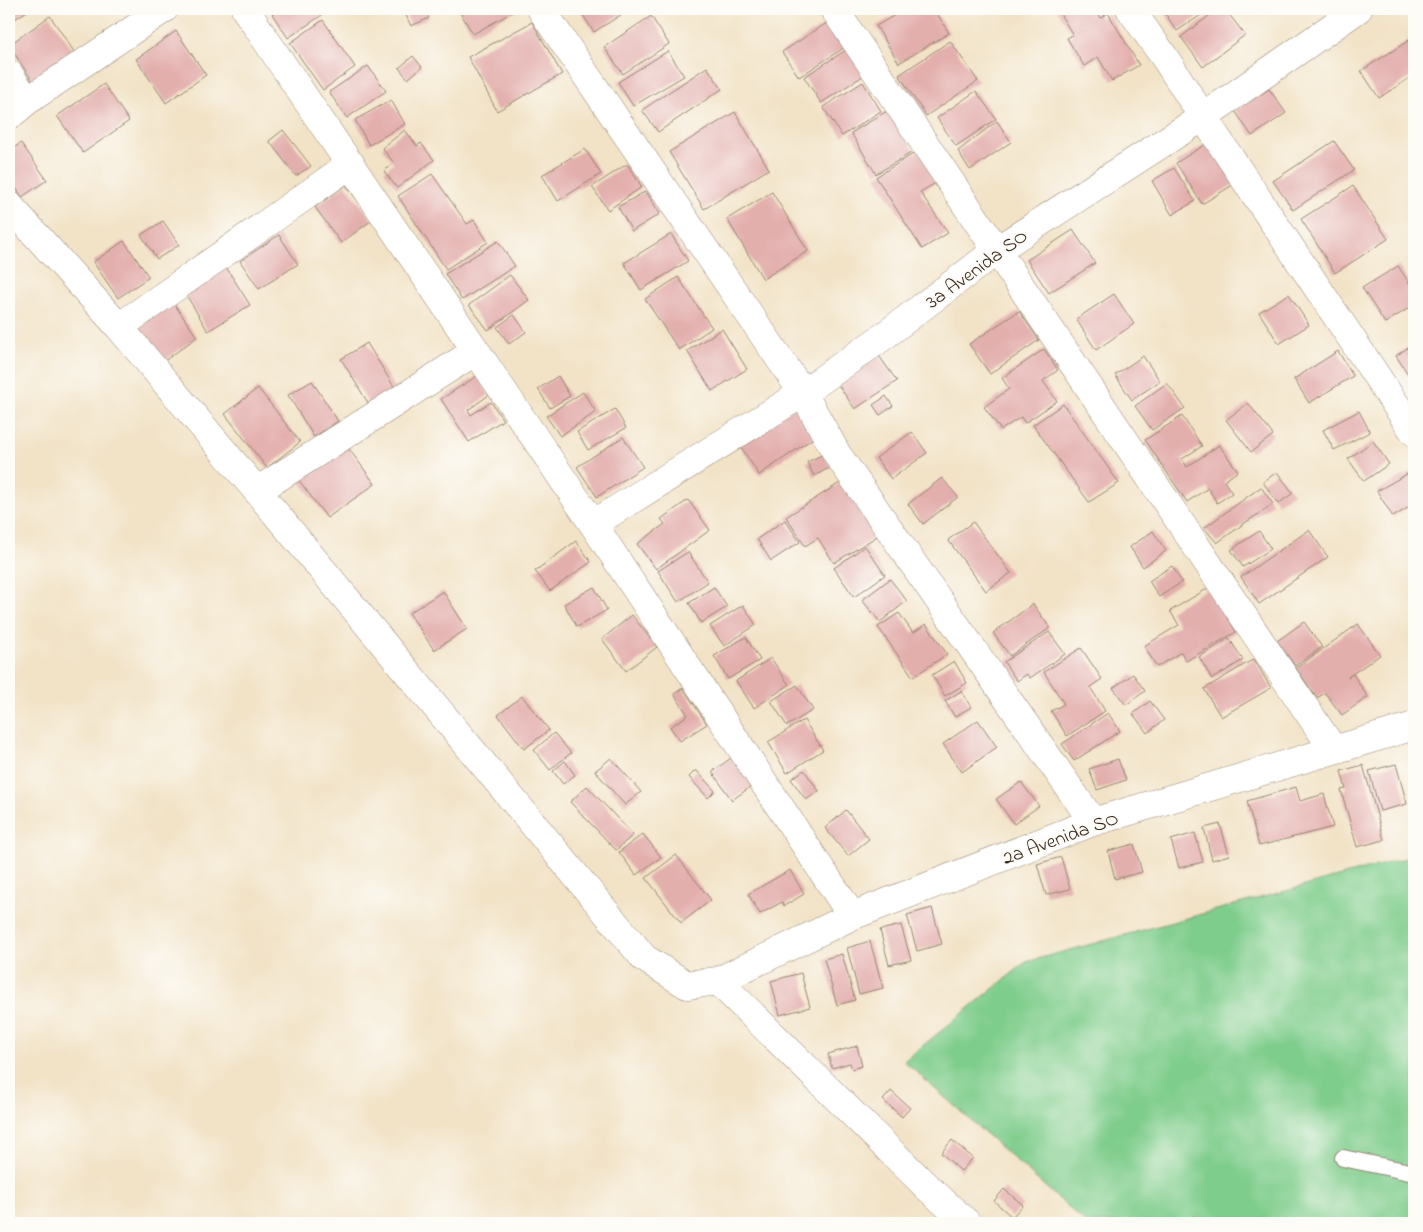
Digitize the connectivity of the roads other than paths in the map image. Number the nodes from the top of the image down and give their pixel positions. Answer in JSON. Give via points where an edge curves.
{"nodes":[{"id":1,"x":164,"y":9,"type":"edge"},
{"id":2,"x":246,"y":9,"type":"edge"},
{"id":3,"x":541,"y":9,"type":"edge"},
{"id":4,"x":834,"y":9,"type":"edge"},
{"id":5,"x":1130,"y":9,"type":"edge"},
{"id":6,"x":1358,"y":9,"type":"edge"},
{"id":7,"x":9,"y":74,"type":"edge"},
{"id":8,"x":18,"y":109,"type":"edge"},
{"id":9,"x":1203,"y":118,"type":"junction"},
{"id":10,"x":350,"y":164,"type":"junction"},
{"id":11,"x":9,"y":205,"type":"edge"},
{"id":12,"x":997,"y":250,"type":"junction"},
{"id":13,"x":119,"y":327,"type":"junction"},
{"id":14,"x":476,"y":351,"type":"junction"},
{"id":15,"x":803,"y":393,"type":"junction"},
{"id":16,"x":1414,"y":432,"type":"edge"},
{"id":17,"x":257,"y":491,"type":"junction"},
{"id":18,"x":593,"y":524,"type":"junction"},
{"id":19,"x":1414,"y":726,"type":"edge"},
{"id":20,"x":1333,"y":749,"type":"junction"},
{"id":21,"x":1092,"y":822,"type":"junction"},
{"id":22,"x":852,"y":916,"type":"junction"},
{"id":23,"x":718,"y":981,"type":"junction"},
{"id":24,"x":1343,"y":1158,"type":"dead end"},
{"id":25,"x":1414,"y":1173,"type":"edge"},
{"id":26,"x":967,"y":1223,"type":"edge"}],
"edges":[{"from":1,"to":8,"type":"street"},
{"from":2,"to":10,"type":"street"},
{"from":3,"to":15,"type":"street"},
{"from":4,"to":12,"type":"street"},
{"from":5,"to":9,"type":"street"},
{"from":6,"to":9,"type":"street","name":"3a Avenida SO"},
{"from":7,"to":8,"type":"street"},
{"from":9,"to":12,"type":"street","name":"3a Avenida SO"},
{"from":9,"to":16,"type":"street"},
{"from":10,"to":13,"type":"street"},
{"from":10,"to":14,"type":"street"},
{"from":11,"to":13,"type":"street","name":"2a Avenida SO"},
{"from":12,"to":15,"type":"street","name":"3a Avenida SO"},
{"from":12,"to":20,"type":"street"},
{"from":13,"to":17,"type":"street","name":"2a Avenida SO"},
{"from":14,"to":17,"type":"street"},
{"from":14,"to":18,"type":"street"},
{"from":15,"to":18,"type":"street","name":"3a Avenida SO"},
{"from":15,"to":21,"type":"street","via":[[837,454]]},
{"from":17,"to":23,"type":"street","name":"2a Avenida SO","via":[[644,958],[687,985]]},
{"from":18,"to":22,"type":"street"},
{"from":19,"to":20,"type":"street","name":"2a Avenida SO"},
{"from":20,"to":21,"type":"street","name":"2a Avenida SO"},
{"from":21,"to":22,"type":"street","name":"2a Avenida SO"},
{"from":22,"to":23,"type":"street","name":"2a Avenida SO"},
{"from":23,"to":26,"type":"street"},
{"from":24,"to":25,"type":"lane"}]}
